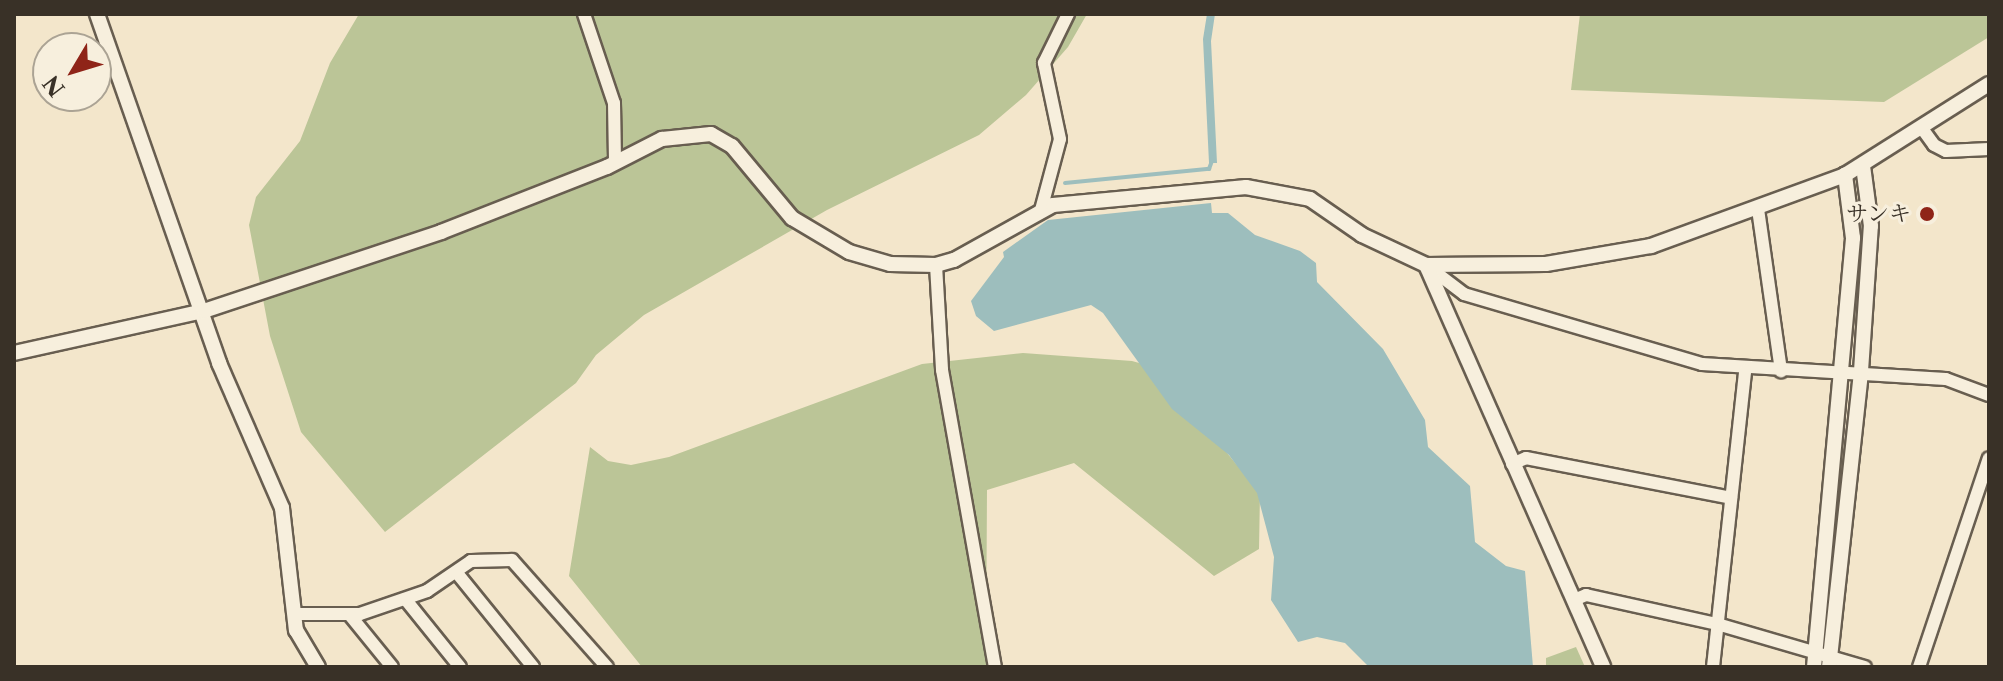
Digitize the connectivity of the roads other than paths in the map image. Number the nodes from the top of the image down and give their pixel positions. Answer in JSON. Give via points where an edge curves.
{"nodes":[{"id":1,"x":97,"y":14,"type":"edge"},
{"id":2,"x":584,"y":14,"type":"edge"},
{"id":3,"x":1068,"y":14,"type":"edge"},
{"id":4,"x":1989,"y":84,"type":"edge"},
{"id":5,"x":1921,"y":127,"type":"junction"},
{"id":6,"x":1989,"y":149,"type":"edge"},
{"id":7,"x":615,"y":163,"type":"junction"},
{"id":8,"x":1863,"y":166,"type":"junction"},
{"id":9,"x":1845,"y":175,"type":"junction"},
{"id":10,"x":1758,"y":209,"type":"junction"},
{"id":11,"x":1041,"y":210,"type":"junction"},
{"id":12,"x":936,"y":265,"type":"junction"},
{"id":13,"x":1426,"y":265,"type":"junction"},
{"id":14,"x":204,"y":311,"type":"junction"},
{"id":15,"x":14,"y":353,"type":"edge"},
{"id":16,"x":1745,"y":371,"type":"junction"},
{"id":17,"x":1781,"y":371,"type":"junction"},
{"id":18,"x":1861,"y":371,"type":"junction"},
{"id":19,"x":1844,"y":372,"type":"junction"},
{"id":20,"x":1989,"y":395,"type":"edge"},
{"id":21,"x":1989,"y":458,"type":"edge"},
{"id":22,"x":1512,"y":464,"type":"junction"},
{"id":23,"x":1731,"y":498,"type":"junction"},
{"id":24,"x":457,"y":573,"type":"junction"},
{"id":25,"x":406,"y":600,"type":"junction"},
{"id":26,"x":1574,"y":600,"type":"junction"},
{"id":27,"x":294,"y":614,"type":"junction"},
{"id":28,"x":349,"y":614,"type":"junction"},
{"id":29,"x":1717,"y":624,"type":"junction"},
{"id":30,"x":1822,"y":661,"type":"edge"},
{"id":31,"x":318,"y":667,"type":"edge"},
{"id":32,"x":392,"y":667,"type":"edge"},
{"id":33,"x":460,"y":667,"type":"edge"},
{"id":34,"x":533,"y":667,"type":"edge"},
{"id":35,"x":607,"y":667,"type":"edge"},
{"id":36,"x":995,"y":667,"type":"edge"},
{"id":37,"x":1603,"y":667,"type":"edge"},
{"id":38,"x":1713,"y":667,"type":"edge"},
{"id":39,"x":1865,"y":667,"type":"edge"},
{"id":40,"x":1919,"y":667,"type":"edge"}],
"edges":[{"from":1,"to":14,"type":"street"},
{"from":2,"to":7,"type":"street","via":[[614,103]]},
{"from":3,"to":11,"type":"street","via":[[1044,63],[1060,139]]},
{"from":4,"to":5,"type":"street"},
{"from":5,"to":6,"type":"street","via":[[1946,151]]},
{"from":5,"to":8,"type":"street"},
{"from":7,"to":12,"type":"street","via":[[662,139],[711,134],[732,146],[792,218],[849,252],[890,264]]},
{"from":7,"to":14,"type":"street","via":[[441,232]]},
{"from":8,"to":9,"type":"street"},
{"from":8,"to":18,"type":"street","via":[[1871,226]]},
{"from":9,"to":10,"type":"street"},
{"from":9,"to":19,"type":"street","via":[[1853,238]]},
{"from":10,"to":13,"type":"street","via":[[1617,255],[1546,264]]},
{"from":10,"to":17,"type":"street"},
{"from":11,"to":12,"type":"street","via":[[986,245]]},
{"from":11,"to":13,"type":"street","via":[[1187,191],[1272,189],[1310,199],[1374,242]]},
{"from":12,"to":36,"type":"street","via":[[942,370]]},
{"from":13,"to":16,"type":"street","via":[[1464,294],[1689,361]]},
{"from":13,"to":22,"type":"street"},
{"from":14,"to":15,"type":"street"},
{"from":14,"to":27,"type":"street","via":[[219,363],[282,508]]},
{"from":16,"to":17,"type":"street"},
{"from":16,"to":23,"type":"street"},
{"from":17,"to":19,"type":"street"},
{"from":18,"to":19,"type":"street"},
{"from":18,"to":20,"type":"street","via":[[1961,381]]},
{"from":18,"to":30,"type":"street"},
{"from":19,"to":30,"type":"street"},
{"from":21,"to":40,"type":"street"},
{"from":22,"to":23,"type":"street","via":[[1526,458]]},
{"from":22,"to":26,"type":"street"},
{"from":23,"to":29,"type":"street"},
{"from":24,"to":25,"type":"street"},
{"from":24,"to":34,"type":"street"},
{"from":24,"to":35,"type":"street","via":[[471,561],[512,560]]},
{"from":25,"to":28,"type":"street"},
{"from":25,"to":33,"type":"street"},
{"from":26,"to":29,"type":"street","via":[[1586,595]]},
{"from":26,"to":37,"type":"street"},
{"from":27,"to":28,"type":"street"},
{"from":27,"to":31,"type":"street","via":[[296,630]]},
{"from":28,"to":32,"type":"street"},
{"from":29,"to":30,"type":"street"},
{"from":29,"to":38,"type":"street"},
{"from":30,"to":39,"type":"street"}]}
